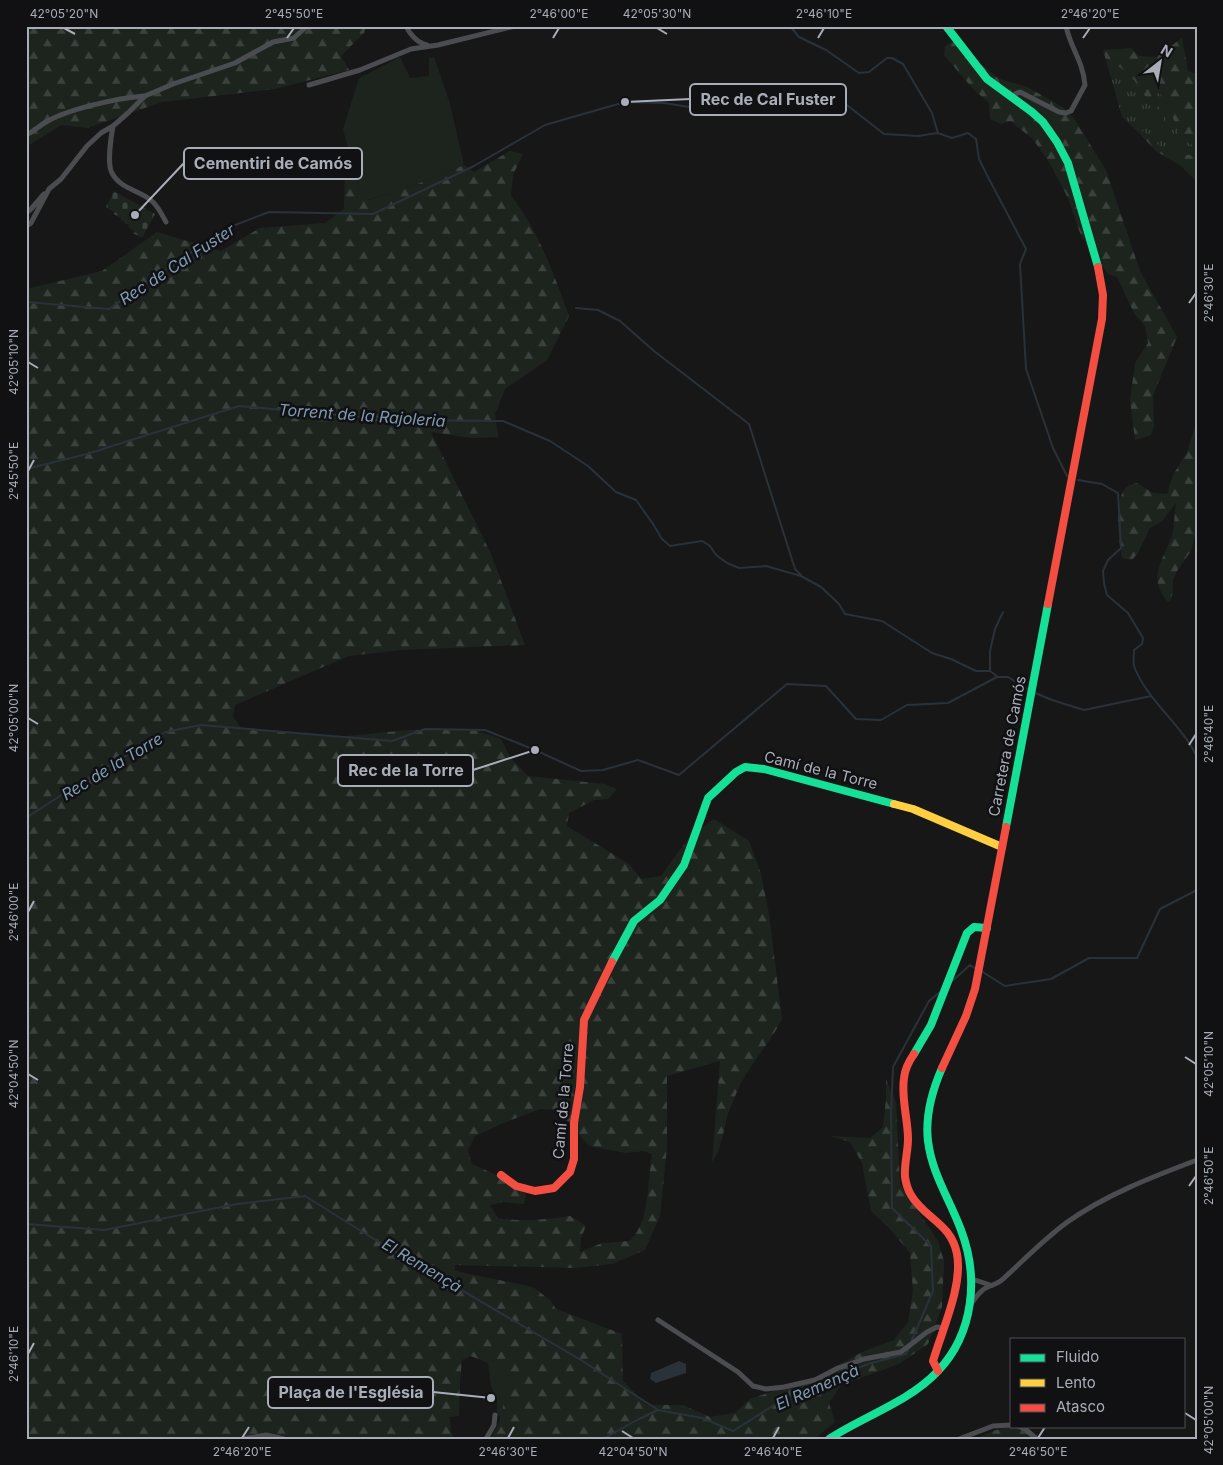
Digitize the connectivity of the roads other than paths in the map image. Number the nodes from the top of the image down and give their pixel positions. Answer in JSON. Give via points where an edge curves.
{"nodes":[{"id":1,"x":307,"y":26,"type":"edge"},
{"id":2,"x":406,"y":26,"type":"edge"},
{"id":3,"x":515,"y":26,"type":"edge"},
{"id":4,"x":946,"y":26,"type":"edge"},
{"id":5,"x":1066,"y":26,"type":"edge"},
{"id":6,"x":430,"y":46,"type":"junction"},
{"id":7,"x":309,"y":84,"type":"dead end"},
{"id":8,"x":145,"y":96,"type":"junction"},
{"id":9,"x":1012,"y":98,"type":"junction"},
{"id":10,"x":113,"y":126,"type":"junction"},
{"id":11,"x":26,"y":135,"type":"edge"},
{"id":12,"x":50,"y":189,"type":"junction"},
{"id":13,"x":26,"y":213,"type":"edge"},
{"id":14,"x":166,"y":222,"type":"dead end"},
{"id":15,"x":26,"y":226,"type":"edge"},
{"id":16,"x":1002,"y":847,"type":"junction"},
{"id":17,"x":987,"y":928,"type":"junction"},
{"id":18,"x":1197,"y":1160,"type":"edge"},
{"id":19,"x":501,"y":1175,"type":"dead end"},
{"id":20,"x":972,"y":1282,"type":"junction"},
{"id":21,"x":990,"y":1286,"type":"junction"},
{"id":22,"x":983,"y":1290,"type":"junction"},
{"id":23,"x":970,"y":1305,"type":"junction"},
{"id":24,"x":658,"y":1320,"type":"dead end"},
{"id":25,"x":944,"y":1328,"type":"junction"},
{"id":26,"x":936,"y":1349,"type":"junction"},
{"id":27,"x":948,"y":1359,"type":"junction"},
{"id":28,"x":938,"y":1370,"type":"junction"},
{"id":29,"x":495,"y":1415,"type":"dead end"},
{"id":30,"x":1010,"y":1425,"type":"edge"},
{"id":31,"x":1022,"y":1428,"type":"edge"},
{"id":32,"x":242,"y":1439,"type":"edge"},
{"id":33,"x":284,"y":1439,"type":"edge"},
{"id":34,"x":486,"y":1439,"type":"edge"},
{"id":35,"x":828,"y":1439,"type":"edge"},
{"id":36,"x":959,"y":1439,"type":"edge"},
{"id":37,"x":1037,"y":1439,"type":"edge"}],
"edges":[{"from":1,"to":8,"type":"street","via":[[294,38],[273,42],[235,63]]},
{"from":2,"to":6,"type":"street","via":[[419,42]]},
{"from":3,"to":6,"type":"street"},
{"from":4,"to":9,"type":"street","name":"Carretera de Camós","via":[[987,79]]},
{"from":5,"to":9,"type":"street","via":[[1080,60],[1085,85],[1071,111],[1059,112],[1020,92]]},
{"from":6,"to":7,"type":"street","via":[[411,49],[360,70]]},
{"from":8,"to":10,"type":"street"},
{"from":8,"to":11,"type":"street","via":[[67,112]]},
{"from":9,"to":16,"type":"street","name":"Carretera de Camós","via":[[1042,122],[1068,163],[1103,295],[1100,334]]},
{"from":10,"to":12,"type":"street","via":[[87,146]]},
{"from":10,"to":14,"type":"street","via":[[111,172],[121,184],[152,201]]},
{"from":12,"to":13,"type":"street"},
{"from":12,"to":15,"type":"street","via":[[31,223]]},
{"from":16,"to":17,"type":"street","name":"Carretera de Camós"},
{"from":16,"to":19,"type":"street","name":"Camí de la Torre","via":[[913,809],[745,766],[708,798],[684,865],[660,900],[634,921],[584,1020],[574,1123],[574,1159],[570,1172],[554,1188],[535,1191],[516,1186]]},
{"from":17,"to":20,"type":"street","name":"Carretera de Camós","via":[[966,1016],[933,1086],[927,1128],[932,1165],[962,1233]]},
{"from":17,"to":25,"type":"street","via":[[974,927],[967,933],[928,1031],[905,1071],[902,1095],[908,1139],[905,1182],[908,1191],[920,1207],[950,1232],[957,1248],[956,1282]]},
{"from":18,"to":21,"type":"street","via":[[1095,1204]]},
{"from":20,"to":21,"type":"street"},
{"from":20,"to":22,"type":"street"},
{"from":20,"to":23,"type":"street","name":"Carretera de Camós"},
{"from":21,"to":22,"type":"street"},
{"from":22,"to":23,"type":"street"},
{"from":23,"to":27,"type":"street","name":"Carretera de Camós","via":[[965,1327]]},
{"from":24,"to":25,"type":"street","via":[[738,1372],[753,1386],[766,1389],[815,1380],[864,1359],[901,1352],[927,1332],[937,1327]]},
{"from":25,"to":26,"type":"street"},
{"from":26,"to":27,"type":"street","via":[[939,1356]]},
{"from":26,"to":28,"type":"street","via":[[933,1361]]},
{"from":27,"to":28,"type":"street","name":"Carretera de Camós"},
{"from":28,"to":35,"type":"street","name":"Carretera de Camós","via":[[908,1395]]},
{"from":29,"to":34,"type":"street","via":[[494,1425]]},
{"from":30,"to":36,"type":"street","via":[[994,1426]]},
{"from":31,"to":37,"type":"street"},
{"from":32,"to":33,"type":"street","via":[[266,1435]]}]}
